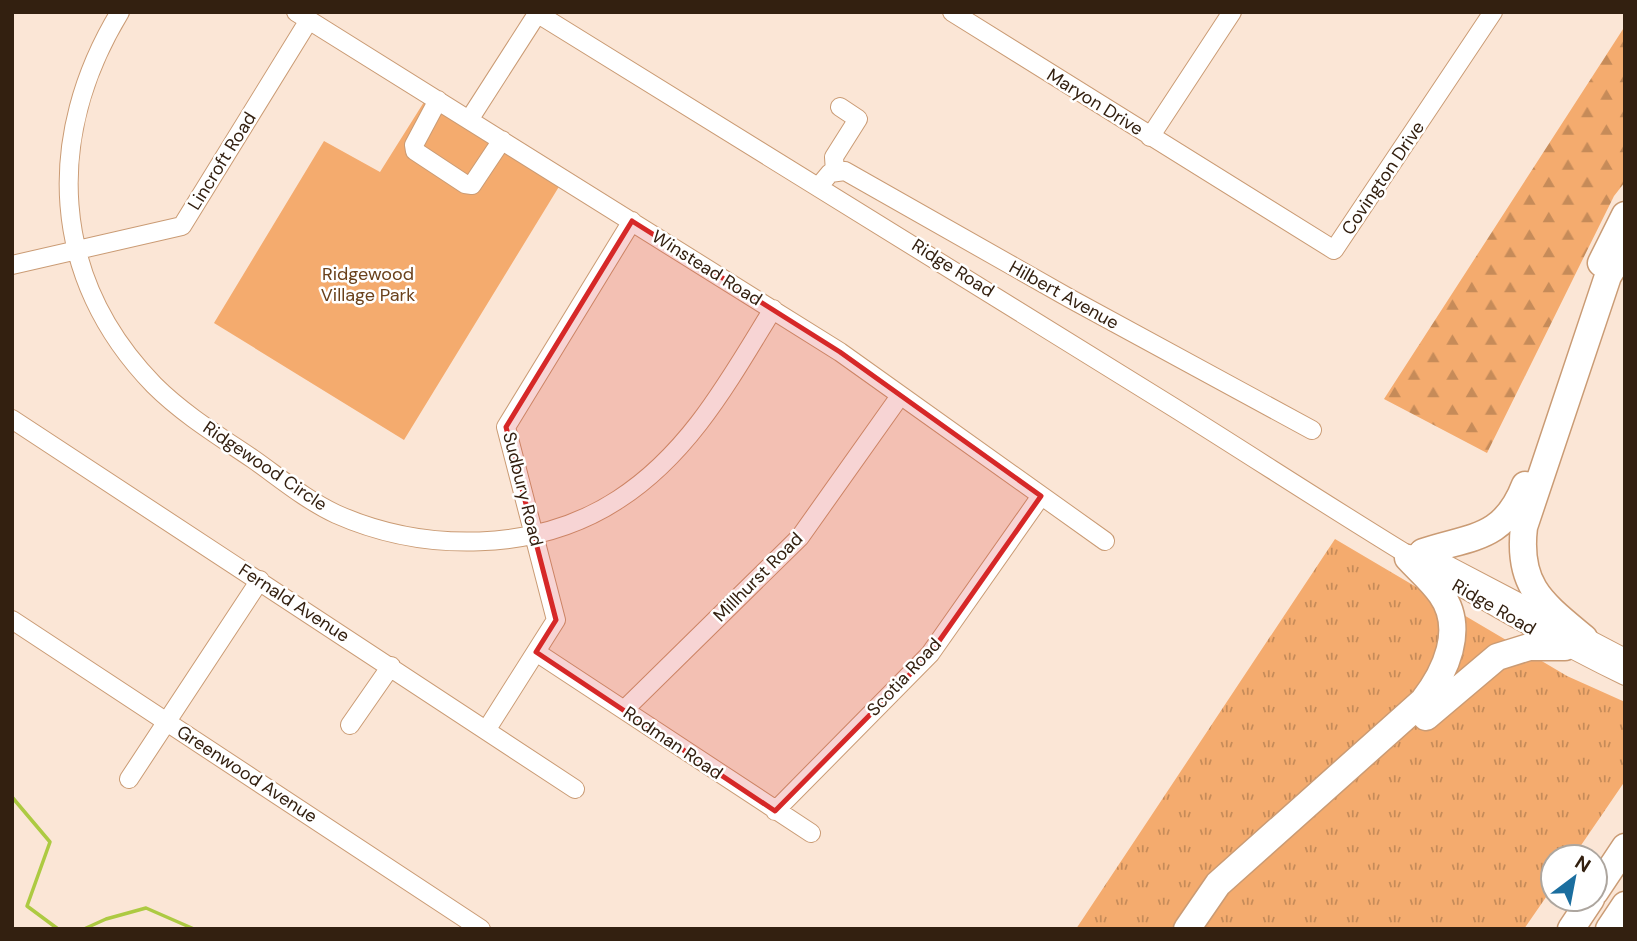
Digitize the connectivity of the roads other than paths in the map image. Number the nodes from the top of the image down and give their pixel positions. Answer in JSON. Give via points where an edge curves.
{"nodes":[{"id":1,"x":120,"y":12,"type":"edge"},
{"id":2,"x":952,"y":12,"type":"edge"},
{"id":3,"x":1232,"y":12,"type":"edge"},
{"id":4,"x":1493,"y":12,"type":"edge"},
{"id":5,"x":536,"y":13,"type":"edge"},
{"id":6,"x":303,"y":16,"type":"edge"},
{"id":7,"x":972,"y":17,"type":"edge"},
{"id":8,"x":438,"y":100,"type":"junction"},
{"id":9,"x":840,"y":107,"type":"dead end"},
{"id":10,"x":469,"y":120,"type":"junction"},
{"id":11,"x":1150,"y":137,"type":"junction"},
{"id":12,"x":502,"y":140,"type":"junction"},
{"id":13,"x":835,"y":172,"type":"junction"},
{"id":14,"x":820,"y":185,"type":"junction"},
{"id":15,"x":1238,"y":192,"type":"joint"},
{"id":16,"x":1625,"y":215,"type":"edge"},
{"id":17,"x":632,"y":221,"type":"junction"},
{"id":18,"x":1625,"y":248,"type":"edge"},
{"id":19,"x":76,"y":250,"type":"junction"},
{"id":20,"x":12,"y":265,"type":"edge"},
{"id":21,"x":773,"y":309,"type":"junction"},
{"id":22,"x":900,"y":396,"type":"junction"},
{"id":23,"x":12,"y":419,"type":"edge"},
{"id":24,"x":1312,"y":430,"type":"dead end"},
{"id":25,"x":1041,"y":496,"type":"junction"},
{"id":26,"x":533,"y":533,"type":"junction"},
{"id":27,"x":1105,"y":541,"type":"dead end"},
{"id":28,"x":1415,"y":555,"type":"junction"},
{"id":29,"x":260,"y":580,"type":"junction"},
{"id":30,"x":12,"y":620,"type":"edge"},
{"id":31,"x":1574,"y":643,"type":"junction"},
{"id":32,"x":536,"y":652,"type":"junction"},
{"id":33,"x":1625,"y":658,"type":"edge"},
{"id":34,"x":391,"y":666,"type":"junction"},
{"id":35,"x":1625,"y":676,"type":"edge"},
{"id":36,"x":624,"y":710,"type":"junction"},
{"id":37,"x":166,"y":722,"type":"junction"},
{"id":38,"x":350,"y":725,"type":"dead end"},
{"id":39,"x":487,"y":729,"type":"junction"},
{"id":40,"x":129,"y":779,"type":"dead end"},
{"id":41,"x":575,"y":789,"type":"dead end"},
{"id":42,"x":775,"y":811,"type":"junction"},
{"id":43,"x":811,"y":833,"type":"dead end"},
{"id":44,"x":1625,"y":847,"type":"edge"},
{"id":45,"x":1609,"y":871,"type":"edge"},
{"id":46,"x":1625,"y":905,"type":"edge"},
{"id":47,"x":1582,"y":913,"type":"edge"},
{"id":48,"x":481,"y":929,"type":"edge"},
{"id":49,"x":1187,"y":929,"type":"edge"},
{"id":50,"x":1208,"y":929,"type":"edge"},
{"id":51,"x":1571,"y":929,"type":"edge"},
{"id":52,"x":1609,"y":929,"type":"edge"}],
"edges":[{"from":1,"to":19,"type":"street","name":"Ridgewood Circle","via":[[95,60],[69,144],[68,193]]},
{"from":2,"to":7,"type":"street","name":"Maryon Drive"},
{"from":3,"to":11,"type":"street"},
{"from":4,"to":15,"type":"street","name":"Covington Drive","via":[[1334,250]]},
{"from":5,"to":10,"type":"street"},
{"from":5,"to":14,"type":"street","name":"Ridge Road"},
{"from":6,"to":8,"type":"street","name":"Winstead Road"},
{"from":6,"to":19,"type":"street","name":"Lincroft Road","via":[[181,226]]},
{"from":7,"to":11,"type":"street","name":"Maryon Drive"},
{"from":8,"to":10,"type":"street","name":"Winstead Road"},
{"from":8,"to":12,"type":"street","via":[[415,151],[465,184],[472,184]]},
{"from":9,"to":13,"type":"street","via":[[858,119],[834,157]]},
{"from":10,"to":12,"type":"street","name":"Winstead Road"},
{"from":11,"to":15,"type":"street","name":"Maryon Drive"},
{"from":12,"to":17,"type":"street","name":"Winstead Road"},
{"from":13,"to":14,"type":"street"},
{"from":13,"to":24,"type":"street","name":"Hilbert Avenue","via":[[845,171]]},
{"from":14,"to":28,"type":"street","name":"Ridge Road","via":[[1367,530]]},
{"from":16,"to":28,"type":"highway","via":[[1591,290],[1517,505],[1502,524],[1483,536]]},
{"from":17,"to":21,"type":"street","name":"Winstead Road"},
{"from":17,"to":26,"type":"street","name":"Sudbury Road","via":[[506,427]]},
{"from":18,"to":31,"type":"highway","via":[[1608,276],[1524,527],[1521,552],[1527,579]]},
{"from":19,"to":20,"type":"street","name":"Lincroft Road"},
{"from":19,"to":26,"type":"street","name":"Ridgewood Circle","via":[[106,321],[156,387],[320,506],[360,524],[430,540],[497,540]]},
{"from":21,"to":22,"type":"street","name":"Winstead Road"},
{"from":21,"to":26,"type":"street","name":"Ridgewood Circle","via":[[710,410],[670,458],[601,510]]},
{"from":22,"to":25,"type":"street","name":"Winstead Road"},
{"from":22,"to":36,"type":"street","name":"Millhurst Road","via":[[800,537]]},
{"from":23,"to":29,"type":"street","name":"Fernald Avenue"},
{"from":25,"to":27,"type":"street","name":"Winstead Road"},
{"from":25,"to":42,"type":"street","name":"Scotia Road","via":[[929,654]]},
{"from":26,"to":32,"type":"street","name":"Sudbury Road","via":[[556,620]]},
{"from":28,"to":31,"type":"street","name":"Ridge Road"},
{"from":28,"to":49,"type":"highway","via":[[1443,596],[1450,617],[1452,637],[1440,680],[1423,701],[1218,884]]},
{"from":29,"to":34,"type":"street","name":"Fernald Avenue"},
{"from":29,"to":37,"type":"street"},
{"from":30,"to":37,"type":"street","name":"Greenwood Avenue"},
{"from":31,"to":33,"type":"street","name":"Ridge Road"},
{"from":31,"to":35,"type":"street","name":"Ridge Road"},
{"from":31,"to":50,"type":"highway","via":[[1497,657],[1240,881]]},
{"from":32,"to":36,"type":"street","name":"Rodman Road"},
{"from":32,"to":39,"type":"street","name":"Sudbury Road"},
{"from":34,"to":38,"type":"street"},
{"from":34,"to":39,"type":"street","name":"Fernald Avenue"},
{"from":36,"to":42,"type":"street","name":"Rodman Road"},
{"from":37,"to":40,"type":"street"},
{"from":37,"to":48,"type":"street","name":"Greenwood Avenue"},
{"from":39,"to":41,"type":"street","name":"Fernald Avenue"},
{"from":42,"to":43,"type":"street","name":"Rodman Road"},
{"from":44,"to":45,"type":"highway"},
{"from":46,"to":52,"type":"highway"},
{"from":47,"to":51,"type":"highway"}]}
